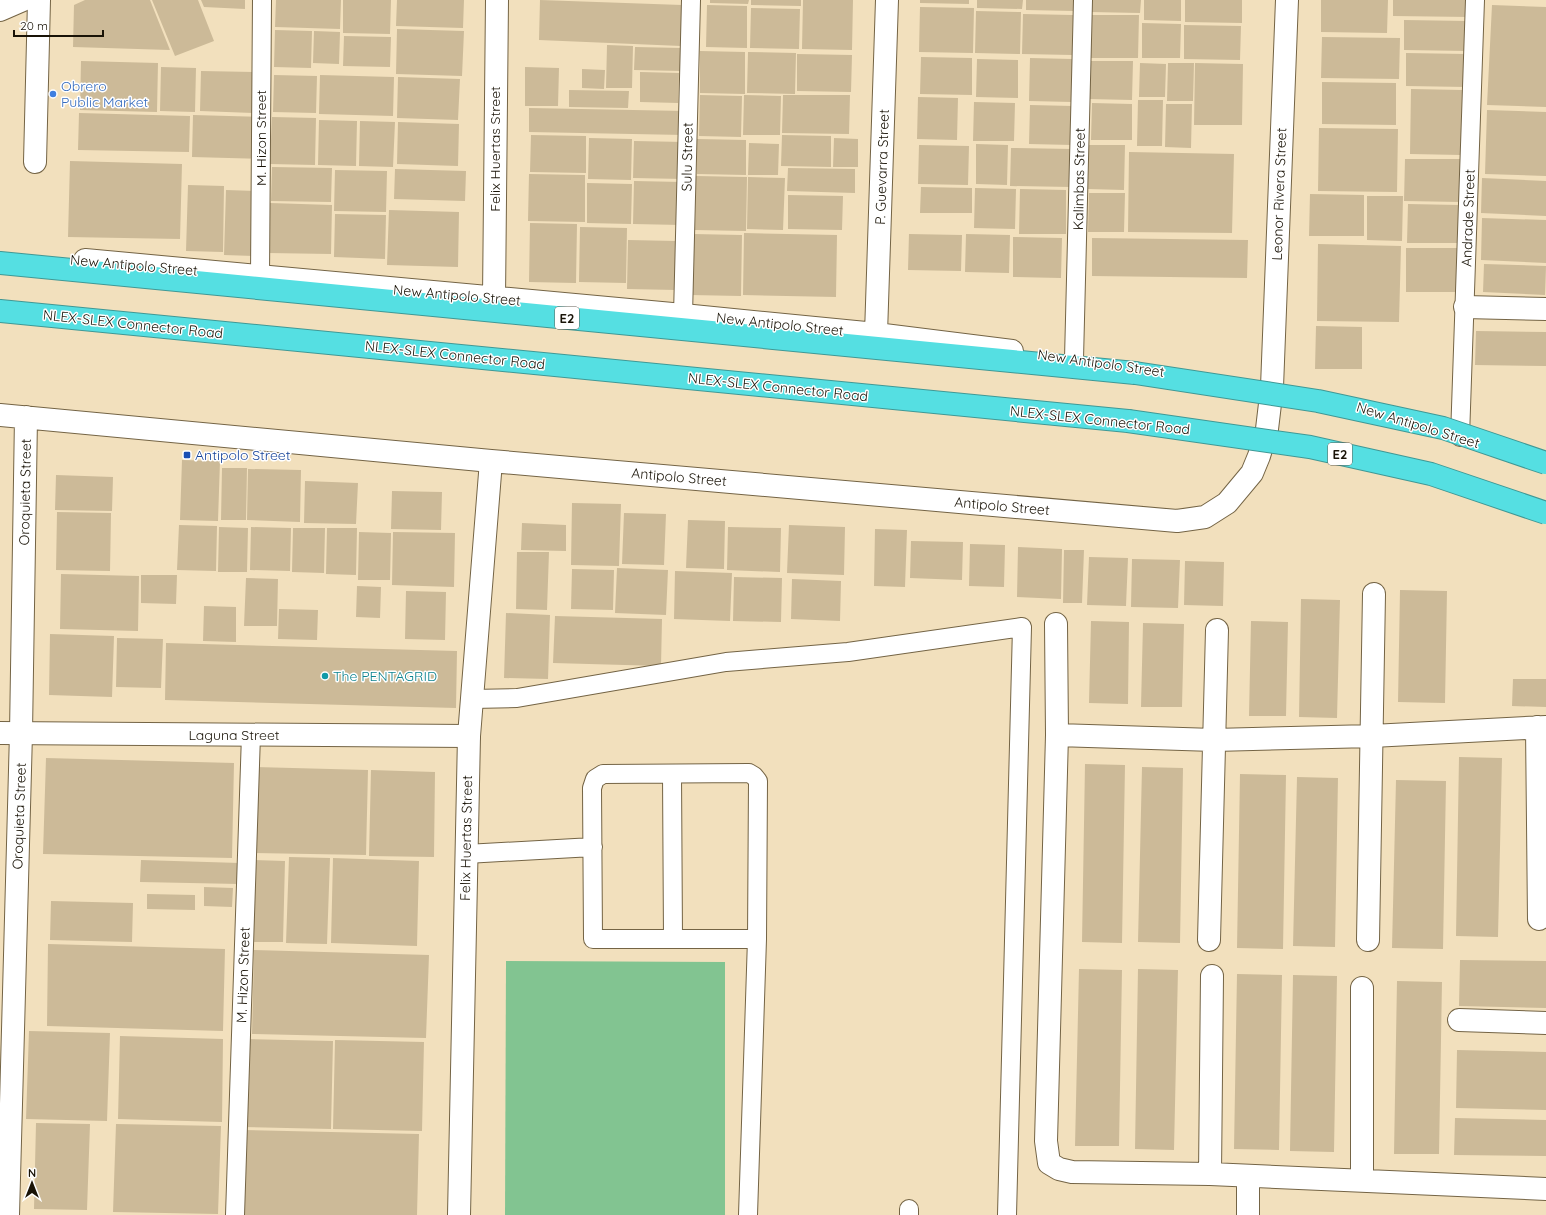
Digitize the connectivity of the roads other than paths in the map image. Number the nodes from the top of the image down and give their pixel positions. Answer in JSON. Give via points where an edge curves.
{"nodes":[{"id":1,"x":23,"y":0,"type":"edge"},
{"id":2,"x":39,"y":0,"type":"edge"},
{"id":3,"x":262,"y":0,"type":"edge"},
{"id":4,"x":497,"y":0,"type":"edge"},
{"id":5,"x":691,"y":0,"type":"edge"},
{"id":6,"x":887,"y":0,"type":"edge"},
{"id":7,"x":1083,"y":0,"type":"edge"},
{"id":8,"x":1287,"y":0,"type":"edge"},
{"id":9,"x":1475,"y":0,"type":"edge"},
{"id":10,"x":0,"y":10,"type":"edge"},
{"id":11,"x":36,"y":162,"type":"dead end"},
{"id":12,"x":0,"y":253,"type":"edge"},
{"id":13,"x":0,"y":263,"type":"edge"},
{"id":14,"x":260,"y":276,"type":"junction"},
{"id":15,"x":494,"y":298,"type":"junction"},
{"id":16,"x":1465,"y":307,"type":"junction"},
{"id":17,"x":1546,"y":309,"type":"edge"},
{"id":18,"x":0,"y":311,"type":"edge"},
{"id":19,"x":683,"y":315,"type":"junction"},
{"id":20,"x":876,"y":334,"type":"junction"},
{"id":21,"x":1074,"y":359,"type":"junction"},
{"id":22,"x":1272,"y":387,"type":"junction"},
{"id":23,"x":0,"y":414,"type":"edge"},
{"id":24,"x":26,"y":417,"type":"junction"},
{"id":25,"x":1460,"y":437,"type":"junction"},
{"id":26,"x":491,"y":461,"type":"junction"},
{"id":27,"x":1546,"y":463,"type":"edge"},
{"id":28,"x":1546,"y":469,"type":"edge"},
{"id":29,"x":1546,"y":513,"type":"edge"},
{"id":30,"x":1374,"y":594,"type":"dead end"},
{"id":31,"x":1056,"y":624,"type":"dead end"},
{"id":32,"x":1217,"y":630,"type":"dead end"},
{"id":33,"x":472,"y":699,"type":"junction"},
{"id":34,"x":1541,"y":727,"type":"edge"},
{"id":35,"x":11,"y":733,"type":"edge"},
{"id":36,"x":251,"y":735,"type":"junction"},
{"id":37,"x":1057,"y":735,"type":"junction"},
{"id":38,"x":469,"y":736,"type":"junction"},
{"id":39,"x":1372,"y":736,"type":"junction"},
{"id":40,"x":1214,"y":740,"type":"junction"},
{"id":41,"x":672,"y":774,"type":"junction"},
{"id":42,"x":593,"y":847,"type":"junction"},
{"id":43,"x":466,"y":854,"type":"junction"},
{"id":44,"x":1539,"y":918,"type":"dead end"},
{"id":45,"x":674,"y":939,"type":"junction"},
{"id":46,"x":757,"y":939,"type":"junction"},
{"id":47,"x":1210,"y":940,"type":"dead end"},
{"id":48,"x":1368,"y":940,"type":"dead end"},
{"id":49,"x":1212,"y":976,"type":"dead end"},
{"id":50,"x":1362,"y":988,"type":"dead end"},
{"id":51,"x":1458,"y":1020,"type":"dead end"},
{"id":52,"x":1546,"y":1023,"type":"edge"},
{"id":53,"x":1210,"y":1174,"type":"junction"},
{"id":54,"x":1248,"y":1176,"type":"junction"},
{"id":55,"x":1362,"y":1180,"type":"junction"},
{"id":56,"x":1546,"y":1189,"type":"edge"},
{"id":57,"x":8,"y":1215,"type":"edge"},
{"id":58,"x":235,"y":1215,"type":"edge"},
{"id":59,"x":459,"y":1215,"type":"edge"},
{"id":60,"x":748,"y":1215,"type":"edge"},
{"id":61,"x":1007,"y":1215,"type":"edge"},
{"id":62,"x":1248,"y":1215,"type":"edge"}],
"edges":[{"from":1,"to":10,"type":"street"},
{"from":2,"to":11,"type":"street"},
{"from":3,"to":14,"type":"lane","name":"M. Hizon Street"},
{"from":4,"to":15,"type":"street","name":"Felix Huertas Street"},
{"from":5,"to":19,"type":"lane","name":"Sulu Street"},
{"from":6,"to":20,"type":"street","name":"P. Guevarra Street"},
{"from":7,"to":21,"type":"lane","name":"Kalimbas Street"},
{"from":8,"to":22,"type":"street","name":"Leonor Rivera Street"},
{"from":9,"to":16,"type":"lane","name":"Andrade Street"},
{"from":12,"to":14,"type":"street","name":"New Antipolo Street"},
{"from":13,"to":27,"type":"highway","number":"E2","bridge":true,"via":[[1135,374],[1318,401],[1443,428]]},
{"from":14,"to":15,"type":"street","name":"New Antipolo Street"},
{"from":15,"to":19,"type":"street","name":"New Antipolo Street"},
{"from":16,"to":17,"type":"street"},
{"from":16,"to":25,"type":"lane","name":"Andrade Street"},
{"from":18,"to":29,"type":"highway","name":"NLEX-SLEX Connector Road","number":"E2","bridge":true,"via":[[1128,421],[1310,447],[1431,474]]},
{"from":19,"to":20,"type":"street","name":"New Antipolo Street"},
{"from":20,"to":21,"type":"street","name":"New Antipolo Street"},
{"from":21,"to":22,"type":"street","name":"New Antipolo Street"},
{"from":22,"to":25,"type":"street","name":"New Antipolo Street","via":[[1368,408]]},
{"from":22,"to":26,"type":"street","name":"Antipolo Street","via":[[1267,429],[1252,473],[1227,503],[1205,517],[1177,521]]},
{"from":23,"to":24,"type":"street","name":"Antipolo Street"},
{"from":24,"to":26,"type":"street","name":"Antipolo Street"},
{"from":24,"to":35,"type":"street","name":"Oroquieta Street"},
{"from":25,"to":28,"type":"street","name":"New Antipolo Street"},
{"from":26,"to":33,"type":"street","name":"Felix Huertas Street"},
{"from":30,"to":39,"type":"street"},
{"from":31,"to":37,"type":"street"},
{"from":32,"to":40,"type":"street"},
{"from":33,"to":38,"type":"street","name":"Felix Huertas Street"},
{"from":33,"to":61,"type":"lane","via":[[517,698],[726,662],[848,652],[1022,627]]},
{"from":34,"to":39,"type":"street"},
{"from":34,"to":44,"type":"street"},
{"from":35,"to":36,"type":"street","name":"Laguna Street"},
{"from":35,"to":57,"type":"street","name":"Oroquieta Street"},
{"from":36,"to":38,"type":"street","name":"Laguna Street"},
{"from":36,"to":58,"type":"lane","name":"M. Hizon Street"},
{"from":37,"to":40,"type":"street"},
{"from":37,"to":53,"type":"street","via":[[1046,1141],[1049,1163],[1058,1169],[1072,1172]]},
{"from":38,"to":43,"type":"street","name":"Felix Huertas Street"},
{"from":39,"to":40,"type":"street"},
{"from":39,"to":48,"type":"street"},
{"from":40,"to":47,"type":"street"},
{"from":41,"to":42,"type":"lane","via":[[603,774],[595,779],[592,788]]},
{"from":41,"to":45,"type":"lane"},
{"from":41,"to":46,"type":"lane","via":[[749,773],[758,781]]},
{"from":42,"to":43,"type":"lane"},
{"from":42,"to":45,"type":"lane","via":[[593,939]]},
{"from":43,"to":59,"type":"street","name":"Felix Huertas Street"},
{"from":45,"to":46,"type":"lane"},
{"from":46,"to":60,"type":"lane"},
{"from":49,"to":53,"type":"street"},
{"from":50,"to":55,"type":"street"},
{"from":51,"to":52,"type":"street"},
{"from":53,"to":54,"type":"street"},
{"from":54,"to":55,"type":"street"},
{"from":54,"to":62,"type":"street"},
{"from":55,"to":56,"type":"street"}]}
